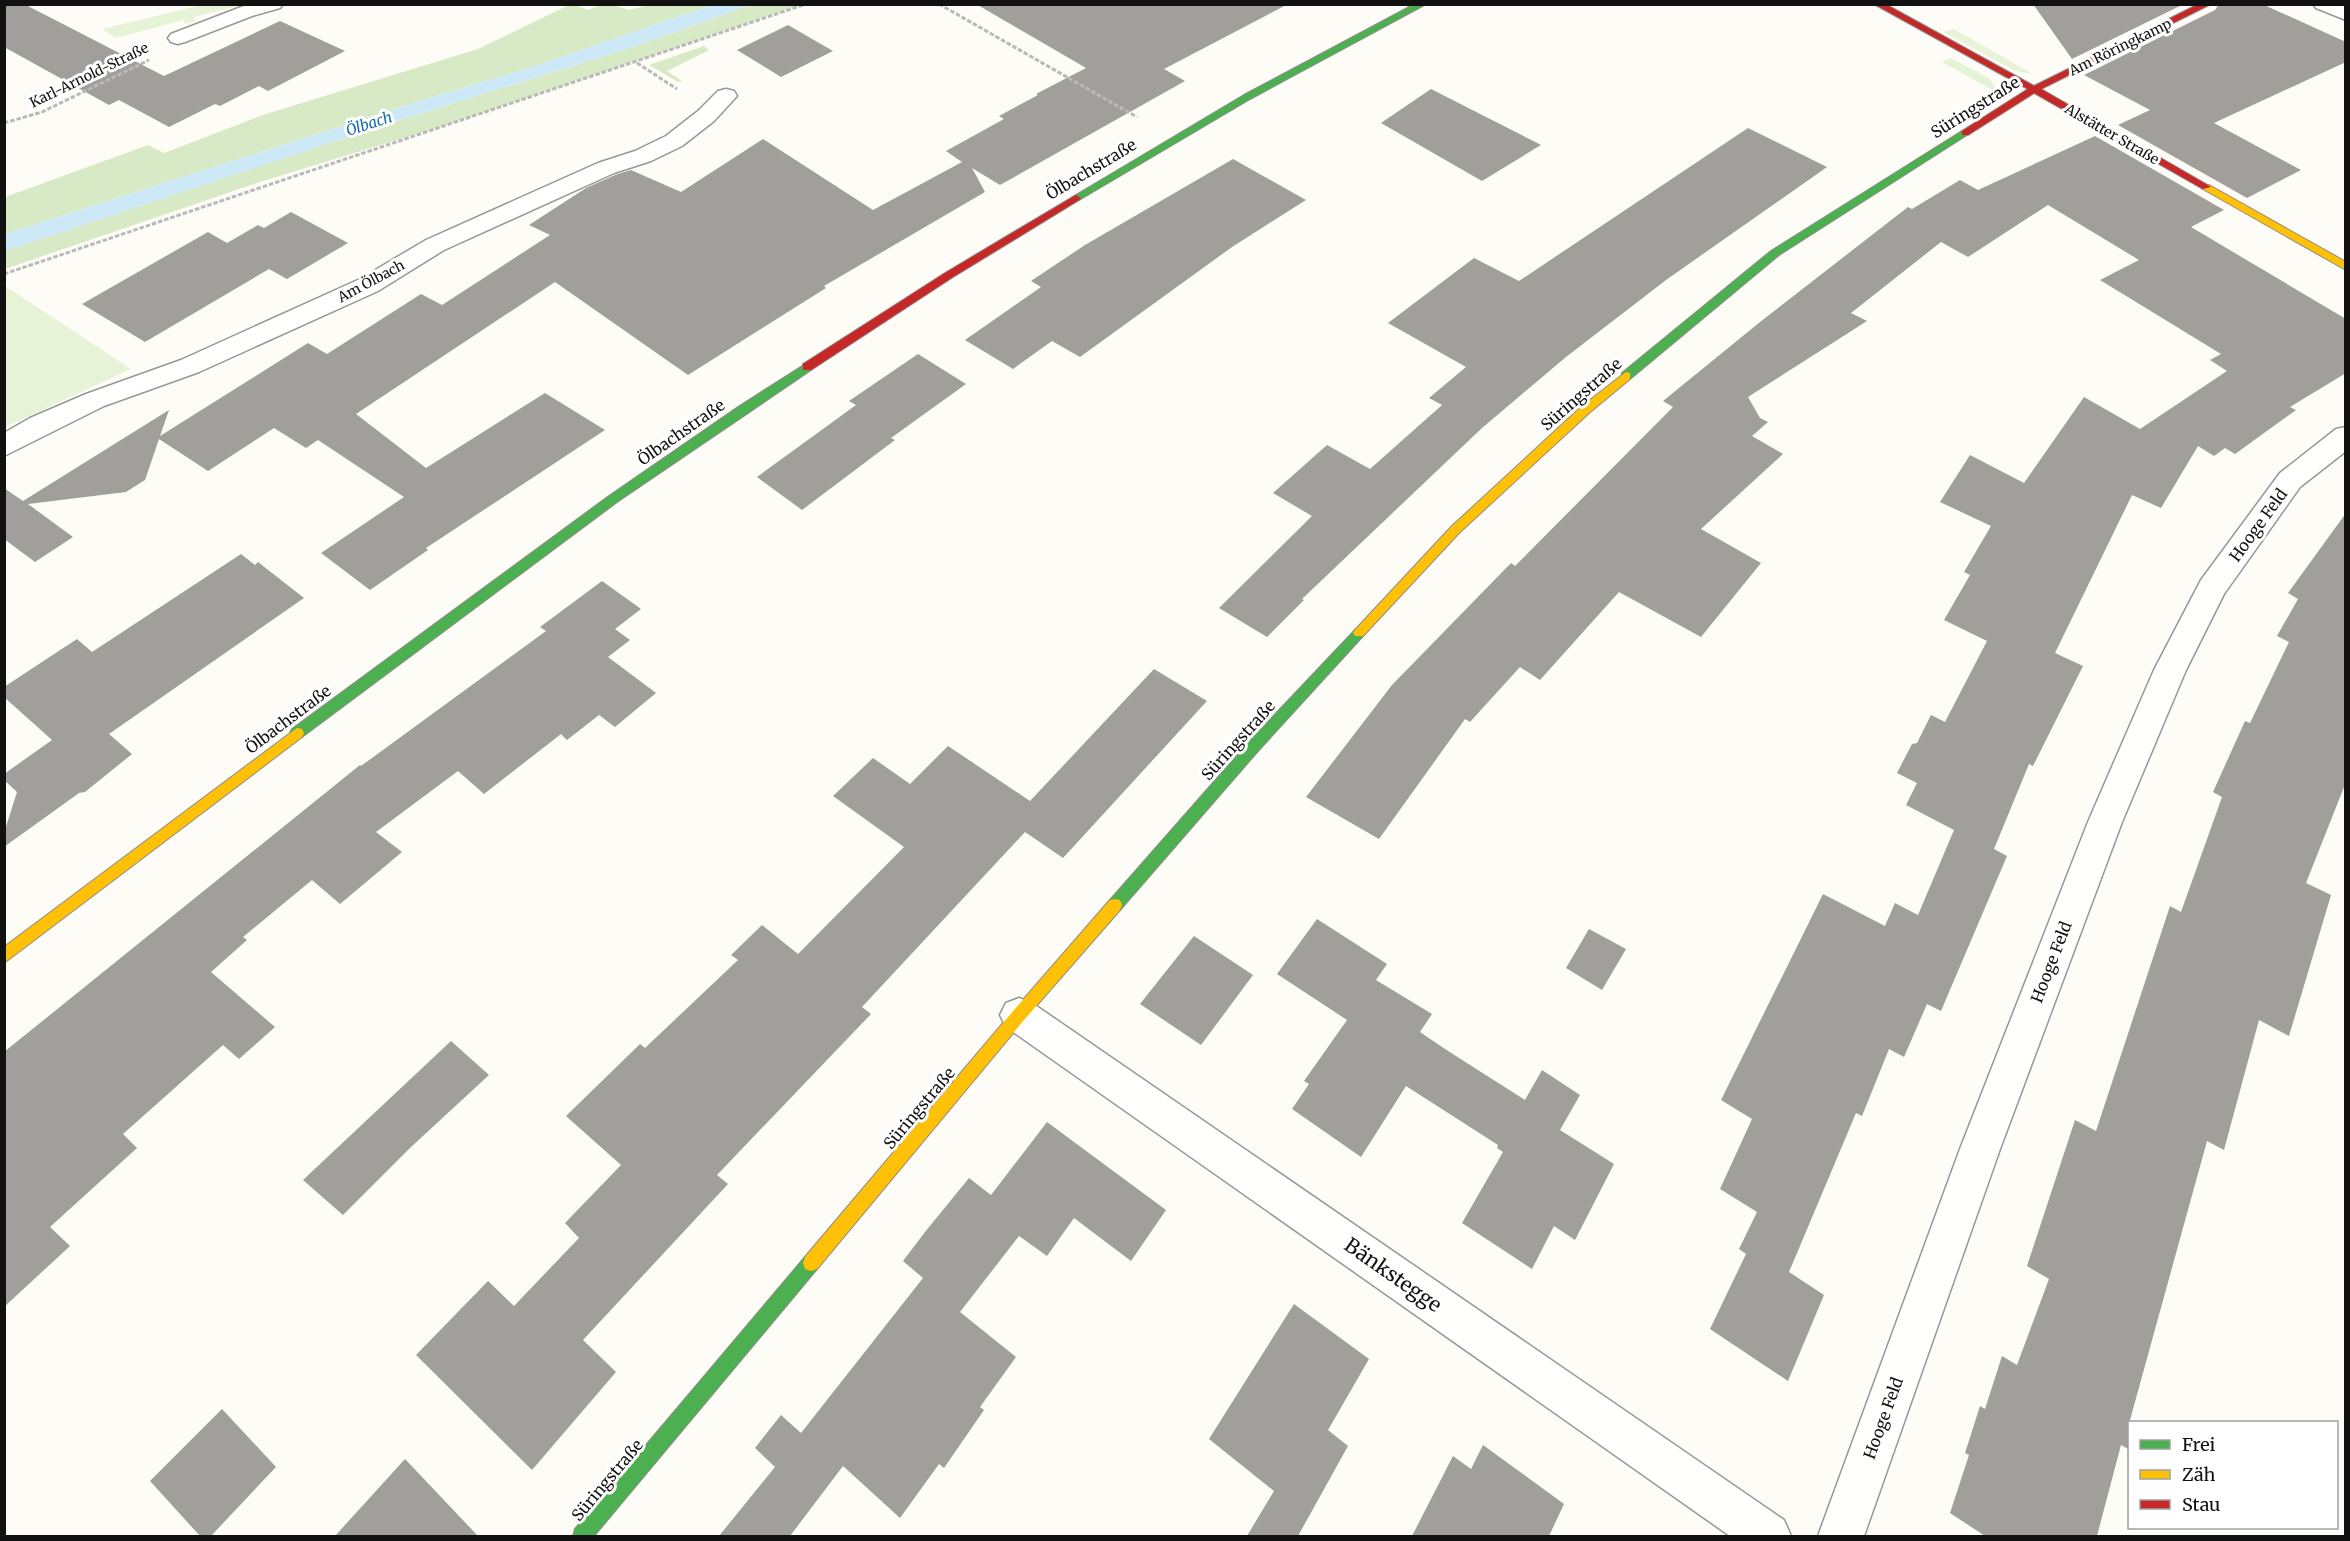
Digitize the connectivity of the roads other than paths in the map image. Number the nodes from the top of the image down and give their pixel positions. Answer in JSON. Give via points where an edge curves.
{"nodes":[{"id":1,"x":273,"y":4,"type":"edge"},
{"id":2,"x":1422,"y":4,"type":"edge"},
{"id":3,"x":1878,"y":4,"type":"edge"},
{"id":4,"x":2207,"y":4,"type":"edge"},
{"id":5,"x":2323,"y":4,"type":"edge"},
{"id":6,"x":2346,"y":14,"type":"edge"},
{"id":7,"x":178,"y":38,"type":"road end"},
{"id":8,"x":2034,"y":89,"type":"junction"},
{"id":9,"x":726,"y":96,"type":"dead end"},
{"id":10,"x":2346,"y":267,"type":"edge"},
{"id":11,"x":2346,"y":436,"type":"edge"},
{"id":12,"x":4,"y":446,"type":"edge"},
{"id":13,"x":4,"y":956,"type":"edge"},
{"id":14,"x":1019,"y":1015,"type":"junction"},
{"id":15,"x":582,"y":1536,"type":"edge"},
{"id":16,"x":1768,"y":1536,"type":"edge"},
{"id":17,"x":1841,"y":1536,"type":"edge"}],
"edges":[{"from":1,"to":7,"type":"street"},
{"from":2,"to":13,"type":"street","name":"Ölbachstraße","via":[[1175,137],[949,275],[725,420],[427,635]]},
{"from":3,"to":8,"type":"street","name":"Alstätter Straße"},
{"from":4,"to":8,"type":"street","name":"Am Röringkamp"},
{"from":5,"to":6,"type":"street"},
{"from":8,"to":10,"type":"street","name":"Alstätter Straße"},
{"from":8,"to":14,"type":"street","name":"Süringstraße","via":[[1775,253],[1585,410],[1455,530],[1253,747]]},
{"from":9,"to":12,"type":"street","name":"Am Ölbach","via":[[674,141],[435,245],[369,285],[190,366],[95,400]]},
{"from":11,"to":17,"type":"street","name":"Hooge Feld","via":[[2290,480],[2212,588],[2170,670],[2105,822],[1980,1149]]},
{"from":14,"to":15,"type":"street","name":"Süringstraße"},
{"from":14,"to":16,"type":"street","name":"Bänkstegge"}]}
